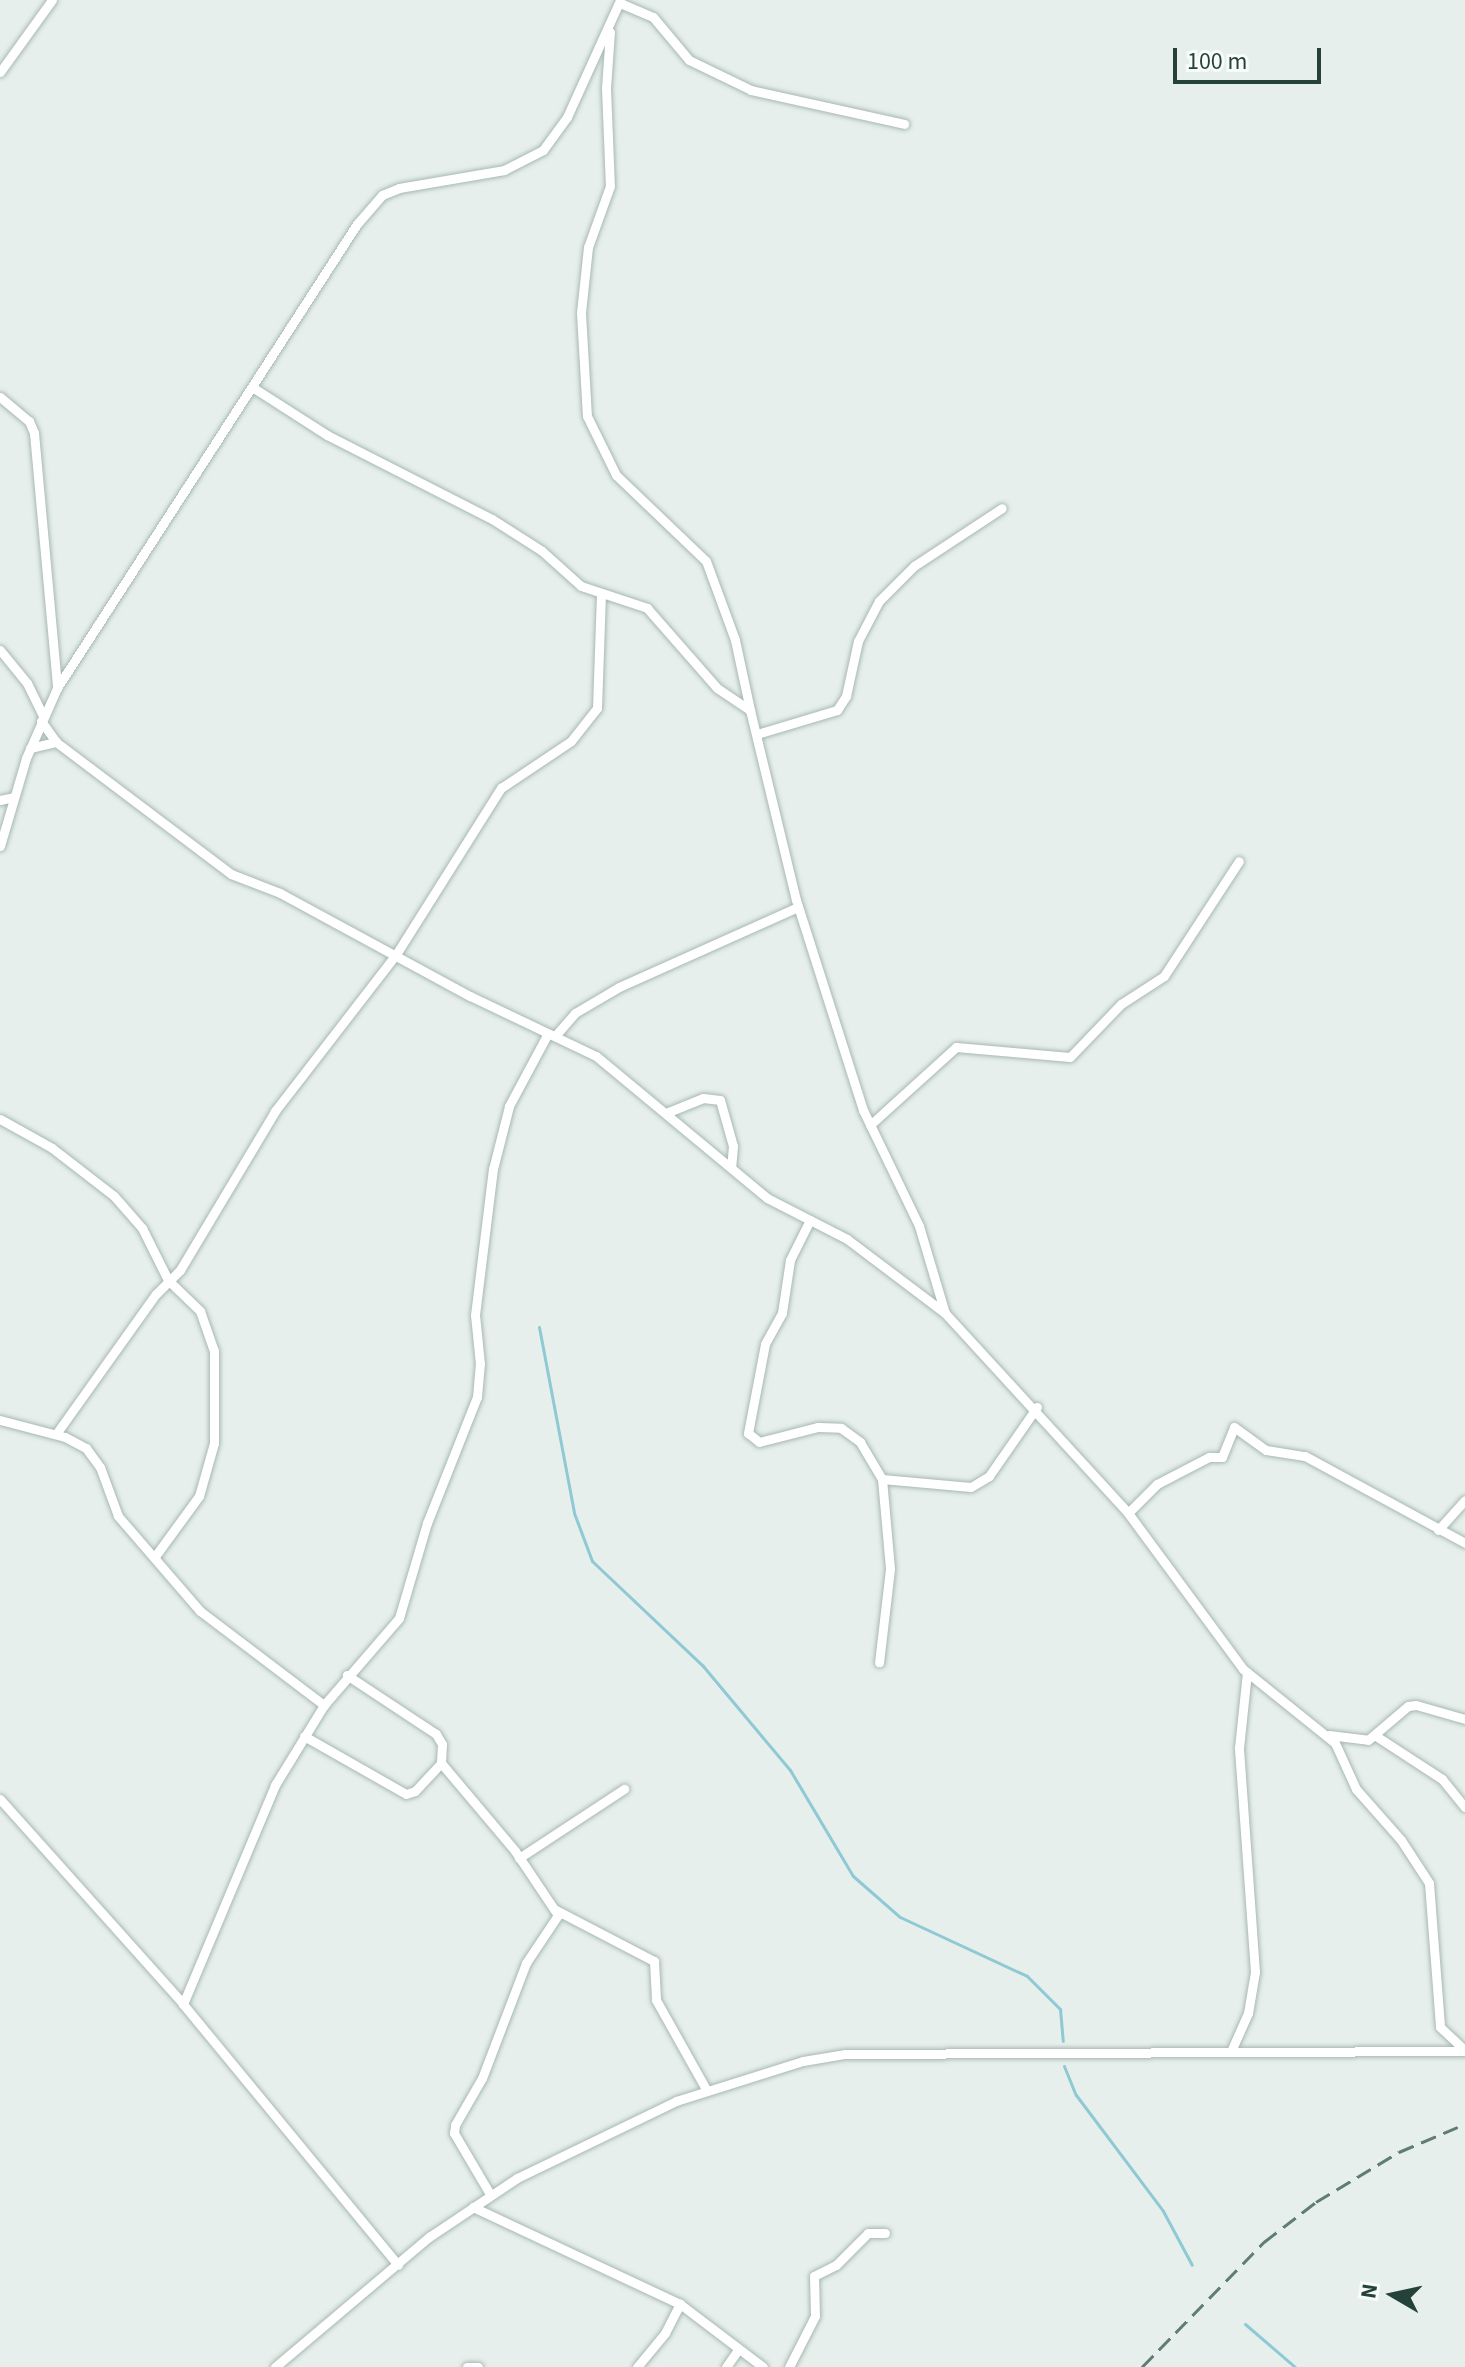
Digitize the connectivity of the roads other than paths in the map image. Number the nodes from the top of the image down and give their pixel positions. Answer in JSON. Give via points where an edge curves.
{"nodes":[{"id":1,"x":52,"y":0,"type":"edge"},
{"id":2,"x":620,"y":1,"type":"edge"},
{"id":3,"x":611,"y":27,"type":"junction"},
{"id":4,"x":0,"y":72,"type":"edge"},
{"id":5,"x":904,"y":124,"type":"dead end"},
{"id":6,"x":252,"y":387,"type":"junction"},
{"id":7,"x":0,"y":397,"type":"edge"},
{"id":8,"x":1002,"y":508,"type":"dead end"},
{"id":9,"x":601,"y":593,"type":"junction"},
{"id":10,"x":0,"y":650,"type":"edge"},
{"id":11,"x":57,"y":688,"type":"junction"},
{"id":12,"x":750,"y":710,"type":"junction"},
{"id":13,"x":42,"y":718,"type":"junction"},
{"id":14,"x":757,"y":734,"type":"junction"},
{"id":15,"x":56,"y":742,"type":"junction"},
{"id":16,"x":30,"y":748,"type":"junction"},
{"id":17,"x":14,"y":797,"type":"junction"},
{"id":18,"x":0,"y":800,"type":"edge"},
{"id":19,"x":0,"y":846,"type":"edge"},
{"id":20,"x":1239,"y":861,"type":"dead end"},
{"id":21,"x":798,"y":907,"type":"junction"},
{"id":22,"x":395,"y":956,"type":"junction"},
{"id":23,"x":551,"y":1035,"type":"junction"},
{"id":24,"x":666,"y":1113,"type":"junction"},
{"id":25,"x":0,"y":1119,"type":"edge"},
{"id":26,"x":870,"y":1125,"type":"junction"},
{"id":27,"x":731,"y":1167,"type":"junction"},
{"id":28,"x":810,"y":1220,"type":"junction"},
{"id":29,"x":168,"y":1280,"type":"junction"},
{"id":30,"x":945,"y":1313,"type":"junction"},
{"id":31,"x":1037,"y":1407,"type":"junction"},
{"id":32,"x":0,"y":1420,"type":"edge"},
{"id":33,"x":56,"y":1434,"type":"junction"},
{"id":34,"x":882,"y":1479,"type":"junction"},
{"id":35,"x":1465,"y":1500,"type":"edge"},
{"id":36,"x":1128,"y":1513,"type":"junction"},
{"id":37,"x":1438,"y":1530,"type":"junction"},
{"id":38,"x":1465,"y":1543,"type":"edge"},
{"id":39,"x":156,"y":1555,"type":"junction"},
{"id":40,"x":879,"y":1662,"type":"dead end"},
{"id":41,"x":1247,"y":1672,"type":"junction"},
{"id":42,"x":347,"y":1675,"type":"junction"},
{"id":43,"x":324,"y":1705,"type":"junction"},
{"id":44,"x":1465,"y":1719,"type":"edge"},
{"id":45,"x":1326,"y":1734,"type":"junction"},
{"id":46,"x":304,"y":1736,"type":"junction"},
{"id":47,"x":1376,"y":1736,"type":"junction"},
{"id":48,"x":441,"y":1763,"type":"junction"},
{"id":49,"x":624,"y":1789,"type":"dead end"},
{"id":50,"x":0,"y":1799,"type":"edge"},
{"id":51,"x":1465,"y":1807,"type":"edge"},
{"id":52,"x":519,"y":1858,"type":"junction"},
{"id":53,"x":554,"y":1909,"type":"junction"},
{"id":54,"x":183,"y":2004,"type":"junction"},
{"id":55,"x":1232,"y":2049,"type":"junction"},
{"id":56,"x":1465,"y":2050,"type":"edge"},
{"id":57,"x":706,"y":2089,"type":"junction"},
{"id":58,"x":490,"y":2194,"type":"junction"},
{"id":59,"x":473,"y":2207,"type":"junction"},
{"id":60,"x":885,"y":2233,"type":"dead end"},
{"id":61,"x":398,"y":2265,"type":"junction"},
{"id":62,"x":680,"y":2304,"type":"junction"},
{"id":63,"x":737,"y":2351,"type":"junction"},
{"id":64,"x":275,"y":2367,"type":"edge"},
{"id":65,"x":467,"y":2367,"type":"edge"},
{"id":66,"x":478,"y":2367,"type":"edge"},
{"id":67,"x":637,"y":2367,"type":"edge"},
{"id":68,"x":726,"y":2367,"type":"edge"},
{"id":69,"x":763,"y":2367,"type":"edge"},
{"id":70,"x":789,"y":2367,"type":"edge"}],
"edges":[{"from":1,"to":4,"type":"street"},
{"from":2,"to":3,"type":"street"},
{"from":2,"to":5,"type":"street","via":[[653,17],[689,60],[751,90]]},
{"from":3,"to":6,"type":"street","via":[[557,135],[532,159],[488,173],[399,188],[372,204]]},
{"from":3,"to":12,"type":"street","via":[[606,88],[610,186],[588,247],[581,313],[587,416],[616,475],[695,548],[714,575],[745,675]]},
{"from":6,"to":9,"type":"street","via":[[327,435],[492,519],[542,551],[572,580]]},
{"from":6,"to":11,"type":"street"},
{"from":7,"to":11,"type":"street","via":[[29,421],[34,433]]},
{"from":8,"to":14,"type":"street","via":[[914,566],[879,601],[863,627],[846,696],[837,710]]},
{"from":9,"to":12,"type":"street","via":[[647,608],[717,688]]},
{"from":9,"to":22,"type":"street","via":[[597,708],[571,741],[501,788]]},
{"from":10,"to":13,"type":"street","via":[[27,683]]},
{"from":11,"to":13,"type":"street"},
{"from":12,"to":14,"type":"street"},
{"from":13,"to":15,"type":"street"},
{"from":13,"to":16,"type":"street"},
{"from":14,"to":21,"type":"street"},
{"from":15,"to":16,"type":"street"},
{"from":15,"to":22,"type":"street","via":[[231,874],[280,893]]},
{"from":16,"to":17,"type":"street"},
{"from":17,"to":18,"type":"street"},
{"from":17,"to":19,"type":"street"},
{"from":20,"to":26,"type":"street","via":[[1164,976],[1121,1004],[1070,1057],[956,1047]]},
{"from":21,"to":23,"type":"street","via":[[619,987],[575,1013]]},
{"from":21,"to":26,"type":"street"},
{"from":22,"to":23,"type":"street"},
{"from":22,"to":29,"type":"street","via":[[275,1111],[192,1251]]},
{"from":23,"to":24,"type":"street","via":[[596,1056]]},
{"from":23,"to":42,"type":"street","via":[[509,1106],[493,1169],[475,1315],[477,1397],[427,1523],[399,1618]]},
{"from":24,"to":27,"type":"street"},
{"from":24,"to":27,"type":"street","via":[[703,1098],[720,1100],[733,1146]]},
{"from":25,"to":29,"type":"street","via":[[52,1148],[114,1196],[142,1228]]},
{"from":26,"to":30,"type":"street","via":[[919,1226]]},
{"from":27,"to":28,"type":"street","via":[[767,1198]]},
{"from":28,"to":30,"type":"street","via":[[847,1239]]},
{"from":28,"to":34,"type":"street","via":[[790,1260],[782,1313],[765,1344],[748,1433],[759,1442],[818,1427],[841,1428],[860,1442]]},
{"from":29,"to":33,"type":"street"},
{"from":29,"to":39,"type":"street","via":[[200,1311],[214,1351],[211,1389],[216,1417],[202,1489]]},
{"from":30,"to":31,"type":"street"},
{"from":31,"to":34,"type":"street","via":[[989,1476],[971,1487]]},
{"from":31,"to":36,"type":"street"},
{"from":32,"to":33,"type":"street"},
{"from":33,"to":39,"type":"street","via":[[86,1448],[100,1467],[118,1516]]},
{"from":34,"to":40,"type":"street","via":[[890,1569]]},
{"from":35,"to":37,"type":"street"},
{"from":36,"to":37,"type":"street","via":[[1157,1484],[1209,1457],[1222,1457],[1234,1427],[1266,1450],[1305,1456]]},
{"from":36,"to":41,"type":"street"},
{"from":37,"to":38,"type":"street"},
{"from":39,"to":43,"type":"street","via":[[200,1611]]},
{"from":41,"to":45,"type":"street"},
{"from":41,"to":55,"type":"street","via":[[1239,1748],[1255,1972],[1248,2013]]},
{"from":42,"to":43,"type":"street"},
{"from":42,"to":48,"type":"street","via":[[436,1734],[442,1744]]},
{"from":43,"to":46,"type":"street"},
{"from":44,"to":47,"type":"street","via":[[1408,1706]]},
{"from":45,"to":47,"type":"street","via":[[1361,1742]]},
{"from":45,"to":56,"type":"street","via":[[1356,1789],[1401,1840],[1429,1883],[1440,2027]]},
{"from":46,"to":48,"type":"street","via":[[406,1794]]},
{"from":46,"to":54,"type":"street","via":[[246,1846]]},
{"from":47,"to":51,"type":"street","via":[[1442,1779]]},
{"from":48,"to":52,"type":"street"},
{"from":49,"to":52,"type":"street"},
{"from":50,"to":54,"type":"street"},
{"from":52,"to":53,"type":"street"},
{"from":53,"to":57,"type":"street","via":[[654,1961],[656,2000]]},
{"from":53,"to":58,"type":"street","via":[[557,1921],[526,1963],[482,2078],[455,2125],[454,2133]]},
{"from":54,"to":61,"type":"street"},
{"from":55,"to":56,"type":"street"},
{"from":55,"to":57,"type":"street","via":[[845,2054]]},
{"from":57,"to":58,"type":"street"},
{"from":58,"to":59,"type":"street"},
{"from":59,"to":61,"type":"street"},
{"from":59,"to":62,"type":"street"},
{"from":60,"to":70,"type":"street","via":[[868,2233],[836,2265],[814,2276],[815,2316]]},
{"from":61,"to":64,"type":"street"},
{"from":62,"to":63,"type":"street"},
{"from":62,"to":67,"type":"street"},
{"from":63,"to":68,"type":"street"},
{"from":63,"to":69,"type":"street"},
{"from":65,"to":66,"type":"street"}]}
